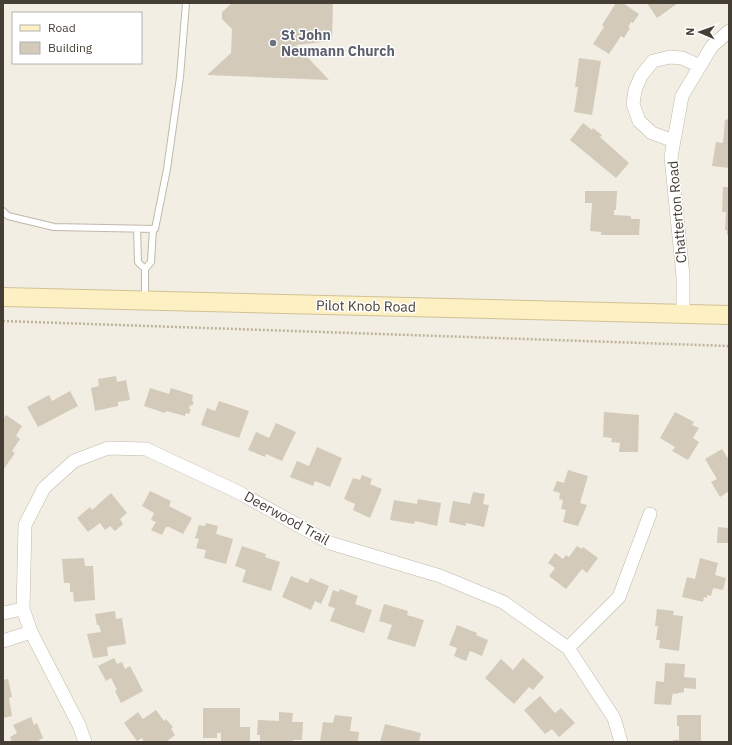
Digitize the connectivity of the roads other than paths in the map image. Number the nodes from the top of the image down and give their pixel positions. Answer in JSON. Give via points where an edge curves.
{"nodes":[{"id":1,"x":186,"y":3,"type":"edge"},
{"id":2,"x":729,"y":30,"type":"edge"},
{"id":3,"x":700,"y":66,"type":"junction"},
{"id":4,"x":674,"y":141,"type":"junction"},
{"id":5,"x":3,"y":211,"type":"edge"},
{"id":6,"x":137,"y":229,"type":"junction"},
{"id":7,"x":153,"y":229,"type":"junction"},
{"id":8,"x":145,"y":269,"type":"junction"},
{"id":9,"x":3,"y":297,"type":"edge"},
{"id":10,"x":145,"y":300,"type":"junction"},
{"id":11,"x":683,"y":314,"type":"junction"},
{"id":12,"x":729,"y":315,"type":"edge"},
{"id":13,"x":650,"y":514,"type":"dead end"},
{"id":14,"x":23,"y":609,"type":"junction"},
{"id":15,"x":3,"y":613,"type":"edge"},
{"id":16,"x":31,"y":632,"type":"junction"},
{"id":17,"x":3,"y":641,"type":"edge"},
{"id":18,"x":568,"y":648,"type":"junction"},
{"id":19,"x":85,"y":742,"type":"edge"},
{"id":20,"x":621,"y":742,"type":"edge"}],
"edges":[{"from":1,"to":7,"type":"lane","via":[[180,77],[167,169]]},
{"from":2,"to":3,"type":"street","name":"Chatterton Road","via":[[712,46]]},
{"from":3,"to":4,"type":"street","name":"Chatterton Road","via":[[682,96]]},
{"from":3,"to":4,"type":"street","via":[[682,58],[670,57],[654,61],[641,76],[635,90],[633,104],[639,121],[652,133]]},
{"from":4,"to":11,"type":"street","name":"Chatterton Road","via":[[671,157],[683,276]]},
{"from":5,"to":6,"type":"lane","via":[[8,216],[54,227]]},
{"from":6,"to":7,"type":"lane"},
{"from":6,"to":8,"type":"lane","via":[[138,262]]},
{"from":7,"to":8,"type":"lane","via":[[151,262]]},
{"from":8,"to":10,"type":"lane"},
{"from":9,"to":10,"type":"main road","name":"Pilot Knob Road"},
{"from":10,"to":11,"type":"main road","name":"Pilot Knob Road"},
{"from":11,"to":12,"type":"main road","name":"Pilot Knob Road"},
{"from":13,"to":18,"type":"street","via":[[619,597]]},
{"from":14,"to":15,"type":"street"},
{"from":14,"to":16,"type":"street","name":"Deerwood Trail"},
{"from":14,"to":18,"type":"street","name":"Deerwood Trail","via":[[25,524],[44,488],[74,461],[108,448],[146,449],[238,492],[330,543],[440,576],[503,602]]},
{"from":16,"to":17,"type":"street"},
{"from":16,"to":19,"type":"street","name":"Deerwood Trail","via":[[79,725]]},
{"from":18,"to":20,"type":"street","name":"Deerwood Trail","via":[[614,718]]}]}
